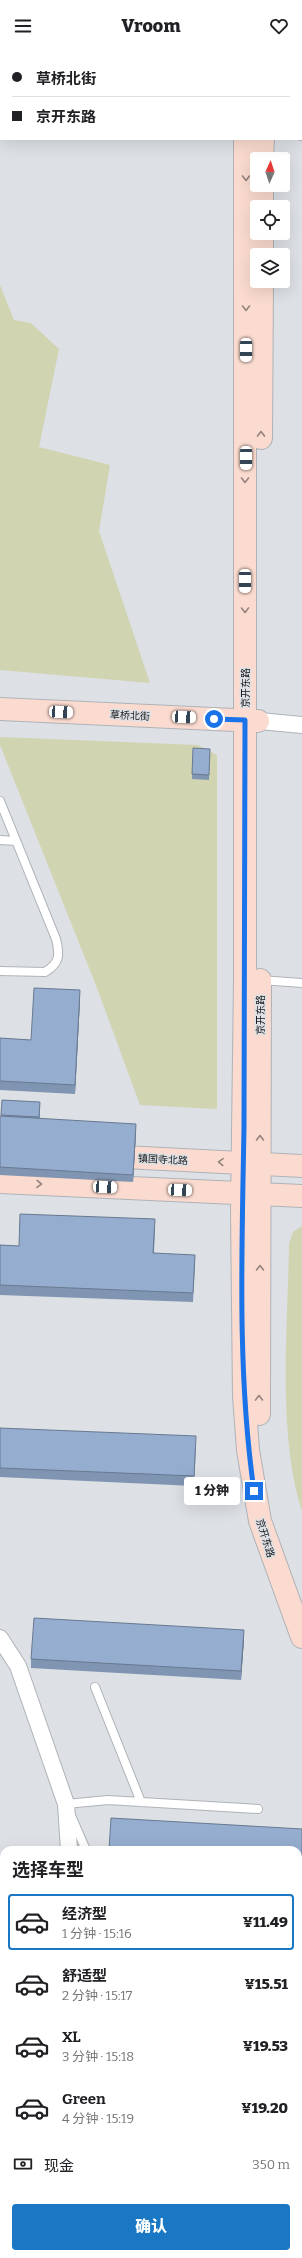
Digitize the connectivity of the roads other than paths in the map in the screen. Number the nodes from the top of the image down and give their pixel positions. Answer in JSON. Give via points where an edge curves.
{"nodes":[{"id":1,"x":246,"y":140,"type":"edge"},
{"id":2,"x":262,"y":140,"type":"edge"},
{"id":3,"x":262,"y":152,"type":"edge"},
{"id":4,"x":262,"y":288,"type":"edge"},
{"id":5,"x":0,"y":709,"type":"edge"},
{"id":6,"x":252,"y":720,"type":"junction"},
{"id":7,"x":302,"y":725,"type":"edge"},
{"id":8,"x":0,"y":802,"type":"edge"},
{"id":9,"x":0,"y":840,"type":"edge"},
{"id":10,"x":16,"y":841,"type":"junction"},
{"id":11,"x":0,"y":971,"type":"edge"},
{"id":12,"x":253,"y":980,"type":"junction"},
{"id":13,"x":302,"y":982,"type":"edge"},
{"id":14,"x":86,"y":1155,"type":"edge"},
{"id":15,"x":251,"y":1163,"type":"junction"},
{"id":16,"x":302,"y":1166,"type":"edge"},
{"id":17,"x":0,"y":1182,"type":"edge"},
{"id":18,"x":251,"y":1193,"type":"junction"},
{"id":19,"x":302,"y":1196,"type":"edge"},
{"id":20,"x":302,"y":1599,"type":"edge"},
{"id":21,"x":302,"y":1637,"type":"edge"},
{"id":22,"x":0,"y":1638,"type":"edge"},
{"id":23,"x":95,"y":1687,"type":"dead end"},
{"id":24,"x":141,"y":1802,"type":"junction"},
{"id":25,"x":66,"y":1804,"type":"junction"},
{"id":26,"x":258,"y":1809,"type":"dead end"},
{"id":27,"x":69,"y":1846,"type":"edge"},
{"id":28,"x":84,"y":1846,"type":"edge"}],
"edges":[{"from":1,"to":6,"type":"street","name":"京开东路","one_way":true},
{"from":2,"to":3,"type":"street"},
{"from":6,"to":4,"type":"street","name":"京开东路","one_way":true},
{"from":5,"to":6,"type":"street","name":"草桥北街"},
{"from":6,"to":7,"type":"street"},
{"from":6,"to":12,"type":"street","name":"京开东路"},
{"from":8,"to":10,"type":"lane"},
{"from":9,"to":10,"type":"lane"},
{"from":10,"to":11,"type":"lane","via":[[60,952],[58,962],[45,972]]},
{"from":12,"to":13,"type":"lane"},
{"from":12,"to":15,"type":"street","name":"京开东路"},
{"from":15,"to":14,"type":"street","name":"镇国寺北路","one_way":true},
{"from":15,"to":16,"type":"street","name":"镇国寺北路"},
{"from":15,"to":18,"type":"street","name":"京开东路"},
{"from":17,"to":18,"type":"street","one_way":true},
{"from":18,"to":19,"type":"street"},
{"from":20,"to":18,"type":"street","name":"京开东路","one_way":true,"via":[[272,1514],[259,1441]]},
{"from":18,"to":21,"type":"street","name":"京开东路","via":[[244,1396],[248,1450],[260,1522]]},
{"from":22,"to":25,"type":"street","via":[[18,1666]]},
{"from":23,"to":24,"type":"lane"},
{"from":24,"to":25,"type":"lane","via":[[108,1800]]},
{"from":24,"to":26,"type":"lane"},
{"from":25,"to":27,"type":"street"},
{"from":25,"to":28,"type":"lane"}]}
